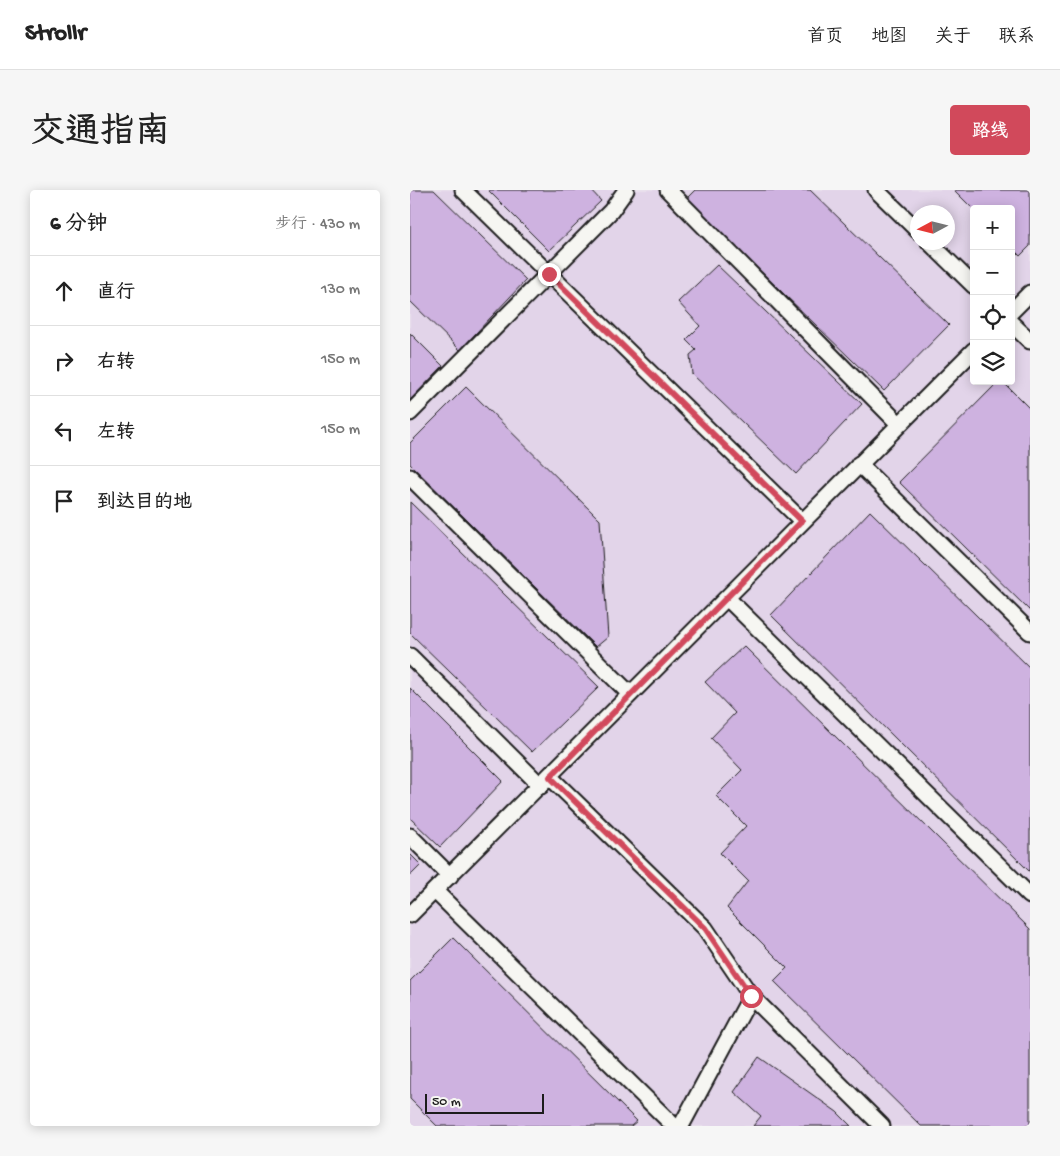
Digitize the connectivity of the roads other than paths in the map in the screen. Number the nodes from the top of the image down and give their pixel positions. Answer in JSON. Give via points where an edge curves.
{"nodes":[{"id":1,"x":463,"y":190,"type":"edge"},
{"id":2,"x":626,"y":190,"type":"edge"},
{"id":3,"x":668,"y":190,"type":"edge"},
{"id":4,"x":876,"y":190,"type":"edge"},
{"id":5,"x":910,"y":223,"type":"edge"},
{"id":6,"x":937,"y":250,"type":"edge"},
{"id":7,"x":549,"y":274,"type":"junction"},
{"id":8,"x":970,"y":282,"type":"edge"},
{"id":9,"x":1030,"y":293,"type":"edge"},
{"id":10,"x":1015,"y":308,"type":"edge"},
{"id":11,"x":1015,"y":327,"type":"edge"},
{"id":12,"x":1030,"y":341,"type":"edge"},
{"id":13,"x":970,"y":354,"type":"edge"},
{"id":14,"x":410,"y":413,"type":"edge"},
{"id":15,"x":900,"y":424,"type":"junction"},
{"id":16,"x":859,"y":464,"type":"junction"},
{"id":17,"x":410,"y":477,"type":"edge"},
{"id":18,"x":802,"y":521,"type":"junction"},
{"id":19,"x":727,"y":598,"type":"junction"},
{"id":20,"x":1030,"y":632,"type":"edge"},
{"id":21,"x":410,"y":656,"type":"edge"},
{"id":22,"x":630,"y":694,"type":"junction"},
{"id":23,"x":545,"y":781,"type":"junction"},
{"id":24,"x":410,"y":836,"type":"edge"},
{"id":25,"x":450,"y":876,"type":"junction"},
{"id":26,"x":435,"y":891,"type":"junction"},
{"id":27,"x":1030,"y":896,"type":"edge"},
{"id":28,"x":410,"y":915,"type":"edge"},
{"id":29,"x":751,"y":996,"type":"junction"},
{"id":30,"x":674,"y":1126,"type":"edge"},
{"id":31,"x":681,"y":1126,"type":"edge"},
{"id":32,"x":882,"y":1126,"type":"edge"}],
"edges":[{"from":1,"to":7,"type":"street"},
{"from":2,"to":7,"type":"street","via":[[611,211]]},
{"from":3,"to":15,"type":"street"},
{"from":4,"to":5,"type":"street"},
{"from":6,"to":8,"type":"street"},
{"from":7,"to":14,"type":"street"},
{"from":7,"to":18,"type":"street"},
{"from":9,"to":10,"type":"street"},
{"from":11,"to":12,"type":"street"},
{"from":13,"to":15,"type":"street"},
{"from":15,"to":16,"type":"street"},
{"from":16,"to":18,"type":"street"},
{"from":16,"to":20,"type":"street"},
{"from":17,"to":22,"type":"street"},
{"from":18,"to":19,"type":"street"},
{"from":19,"to":22,"type":"street"},
{"from":19,"to":27,"type":"street"},
{"from":21,"to":23,"type":"street"},
{"from":22,"to":23,"type":"street"},
{"from":23,"to":25,"type":"street"},
{"from":23,"to":29,"type":"street","via":[[705,928]]},
{"from":24,"to":25,"type":"street"},
{"from":25,"to":26,"type":"street"},
{"from":26,"to":28,"type":"street"},
{"from":26,"to":30,"type":"street"},
{"from":29,"to":31,"type":"street"},
{"from":29,"to":32,"type":"street"}]}
